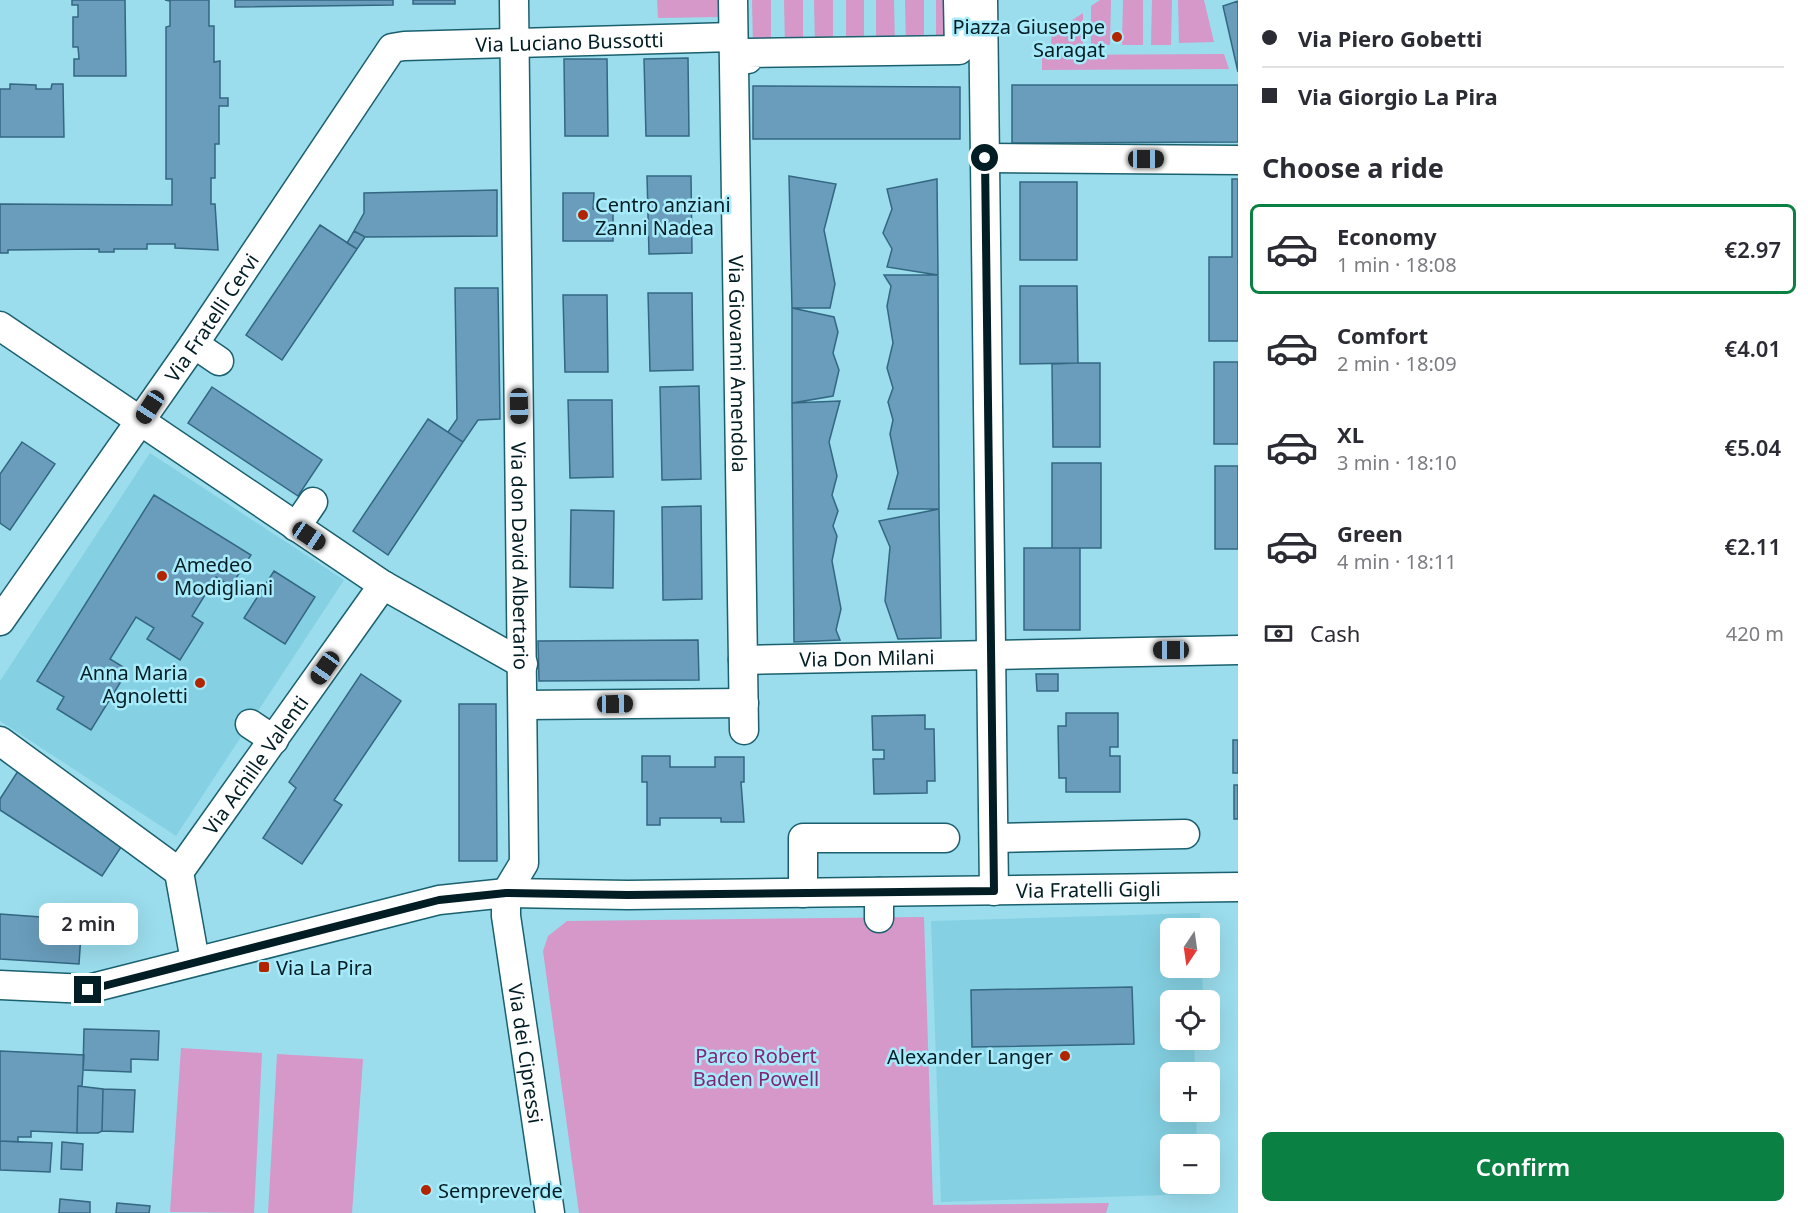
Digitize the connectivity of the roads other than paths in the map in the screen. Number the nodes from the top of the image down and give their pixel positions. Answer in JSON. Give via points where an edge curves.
{"nodes":[{"id":1,"x":514,"y":0,"type":"edge"},
{"id":2,"x":733,"y":0,"type":"edge"},
{"id":3,"x":747,"y":0,"type":"edge"},
{"id":4,"x":958,"y":0,"type":"edge"},
{"id":5,"x":983,"y":0,"type":"edge"},
{"id":6,"x":514,"y":44,"type":"junction"},
{"id":7,"x":404,"y":46,"type":"joint"},
{"id":8,"x":743,"y":50,"type":"junction"},
{"id":9,"x":985,"y":158,"type":"junction"},
{"id":10,"x":1238,"y":160,"type":"edge"},
{"id":11,"x":0,"y":326,"type":"edge"},
{"id":12,"x":194,"y":344,"type":"junction"},
{"id":13,"x":219,"y":361,"type":"dead end"},
{"id":14,"x":140,"y":423,"type":"junction"},
{"id":15,"x":313,"y":502,"type":"dead end"},
{"id":16,"x":296,"y":527,"type":"junction"},
{"id":17,"x":383,"y":585,"type":"junction"},
{"id":18,"x":0,"y":621,"type":"edge"},
{"id":19,"x":1238,"y":650,"type":"edge"},
{"id":20,"x":991,"y":654,"type":"junction"},
{"id":21,"x":743,"y":660,"type":"junction"},
{"id":22,"x":523,"y":664,"type":"junction"},
{"id":23,"x":524,"y":705,"type":"junction"},
{"id":24,"x":250,"y":724,"type":"dead end"},
{"id":25,"x":274,"y":740,"type":"junction"},
{"id":26,"x":0,"y":741,"type":"edge"},
{"id":27,"x":1185,"y":834,"type":"dead end"},
{"id":28,"x":994,"y":837,"type":"junction"},
{"id":29,"x":945,"y":838,"type":"dead end"},
{"id":30,"x":180,"y":872,"type":"junction"},
{"id":31,"x":1238,"y":887,"type":"edge"},
{"id":32,"x":994,"y":891,"type":"junction"},
{"id":33,"x":803,"y":892,"type":"junction"},
{"id":34,"x":506,"y":893,"type":"junction"},
{"id":35,"x":195,"y":962,"type":"junction"},
{"id":36,"x":0,"y":985,"type":"edge"},
{"id":37,"x":550,"y":1213,"type":"edge"}],
"edges":[{"from":1,"to":6,"type":"street","name":"Via don David Albertario"},
{"from":2,"to":8,"type":"street","name":"Via Giovanni Amendola"},
{"from":3,"to":8,"type":"street"},
{"from":4,"to":8,"type":"street","name":"Via Luciano Bussotti","via":[[958,50]]},
{"from":5,"to":9,"type":"street"},
{"from":6,"to":7,"type":"street","name":"Via Luciano Bussotti"},
{"from":6,"to":8,"type":"street","name":"Via Luciano Bussotti"},
{"from":6,"to":22,"type":"street","name":"Via don David Albertario"},
{"from":7,"to":12,"type":"street","name":"Via Fratelli Cervi","via":[[392,48]]},
{"from":8,"to":21,"type":"street","name":"Via Giovanni Amendola"},
{"from":9,"to":10,"type":"street"},
{"from":9,"to":20,"type":"street"},
{"from":11,"to":14,"type":"street"},
{"from":12,"to":13,"type":"street"},
{"from":12,"to":14,"type":"street","name":"Via Fratelli Cervi"},
{"from":14,"to":16,"type":"street","via":[[247,506]]},
{"from":14,"to":18,"type":"street","name":"Via Fratelli Cervi"},
{"from":15,"to":16,"type":"street"},
{"from":16,"to":17,"type":"street"},
{"from":17,"to":22,"type":"street"},
{"from":17,"to":25,"type":"street","name":"Via Achille Valenti"},
{"from":19,"to":20,"type":"street","name":"Via Don Milani"},
{"from":20,"to":21,"type":"street","name":"Via Don Milani"},
{"from":20,"to":28,"type":"street"},
{"from":21,"to":23,"type":"street","name":"Via Giovanni Amendola","via":[[744,716]]},
{"from":22,"to":23,"type":"street","name":"Via don David Albertario"},
{"from":23,"to":34,"type":"street","name":"Via don David Albertario","via":[[524,863]]},
{"from":24,"to":25,"type":"street"},
{"from":25,"to":30,"type":"street","name":"Via Achille Valenti"},
{"from":26,"to":30,"type":"street"},
{"from":27,"to":28,"type":"street"},
{"from":28,"to":32,"type":"street"},
{"from":29,"to":33,"type":"street","via":[[803,838]]},
{"from":30,"to":35,"type":"street"},
{"from":31,"to":32,"type":"street","name":"Via Fratelli Gigli"},
{"from":32,"to":33,"type":"street","name":"Via Fratelli Gigli","via":[[879,905]]},
{"from":33,"to":34,"type":"street","name":"Via Fratelli Gigli"},
{"from":34,"to":35,"type":"street","name":"Via Fratelli Gigli","via":[[439,900]]},
{"from":34,"to":37,"type":"street","name":"Via dei Cipressi","via":[[506,916]]},
{"from":35,"to":36,"type":"street","name":"Via Fratelli Gigli","via":[[88,990]]}]}
